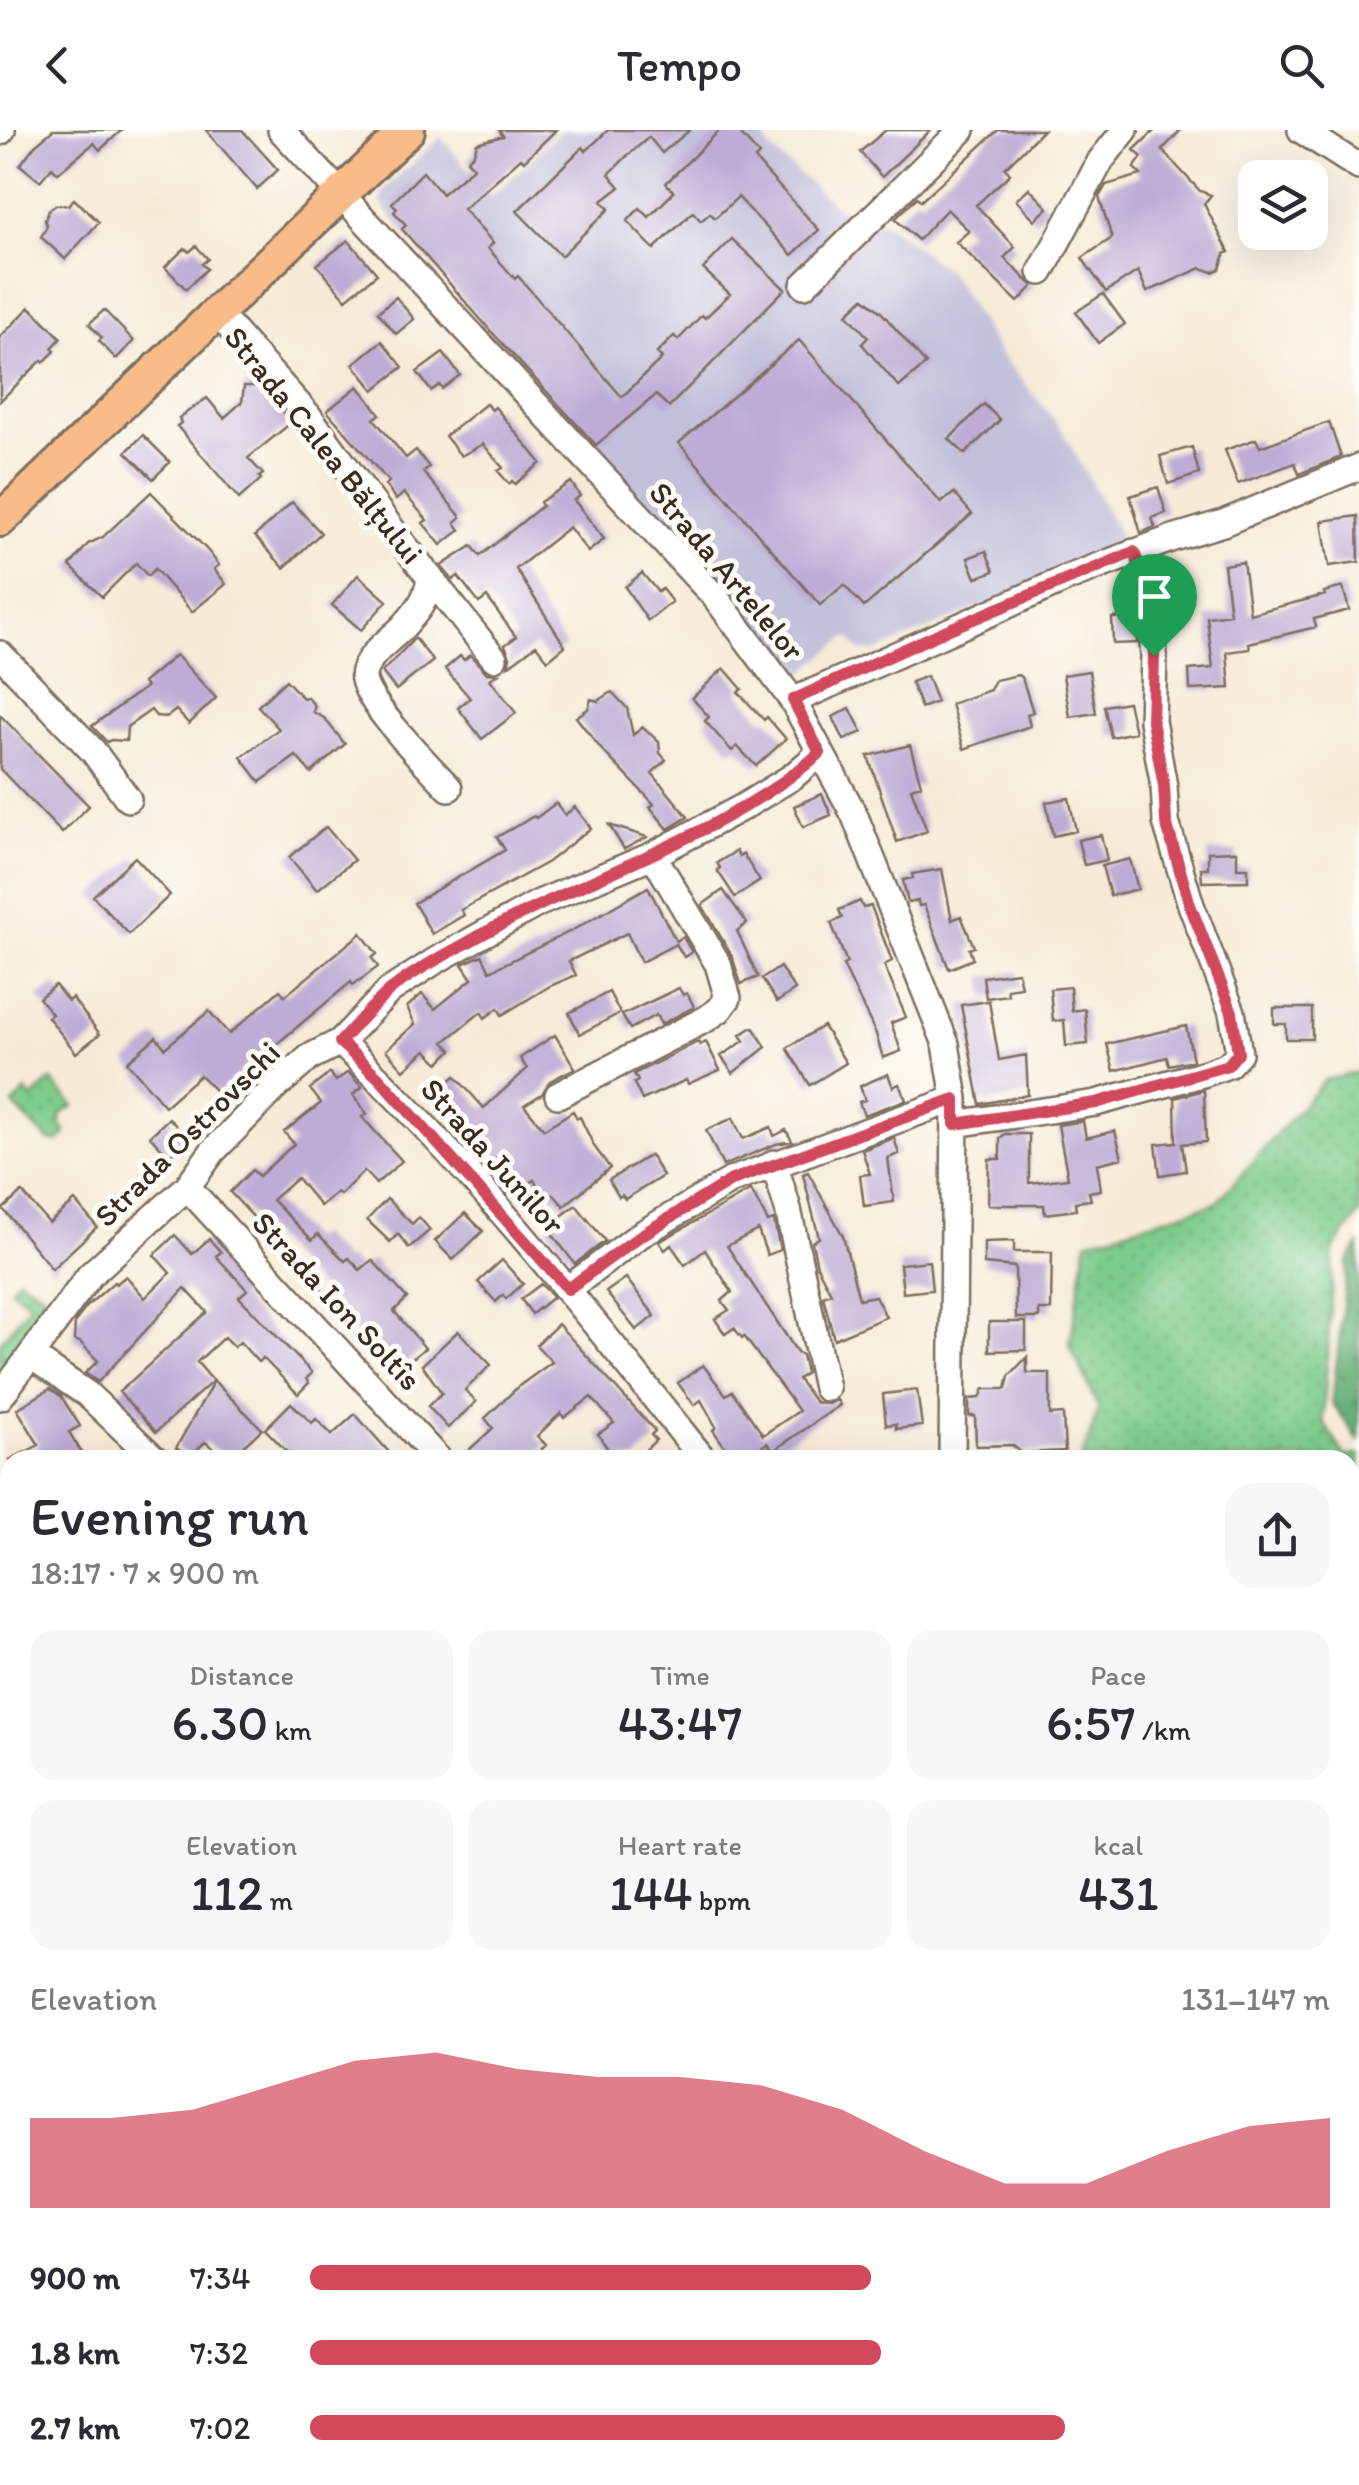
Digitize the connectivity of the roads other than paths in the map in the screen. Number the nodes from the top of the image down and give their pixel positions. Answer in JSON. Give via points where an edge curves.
{"nodes":[{"id":1,"x":281,"y":130,"type":"edge"},
{"id":2,"x":408,"y":130,"type":"edge"},
{"id":3,"x":962,"y":130,"type":"edge"},
{"id":4,"x":1124,"y":130,"type":"edge"},
{"id":5,"x":1301,"y":130,"type":"edge"},
{"id":6,"x":1359,"y":168,"type":"edge"},
{"id":7,"x":342,"y":194,"type":"junction"},
{"id":8,"x":1041,"y":272,"type":"dead end"},
{"id":9,"x":804,"y":285,"type":"dead end"},
{"id":10,"x":217,"y":313,"type":"junction"},
{"id":11,"x":1359,"y":467,"type":"edge"},
{"id":12,"x":0,"y":520,"type":"edge"},
{"id":13,"x":1134,"y":552,"type":"junction"},
{"id":14,"x":430,"y":578,"type":"junction"},
{"id":15,"x":0,"y":654,"type":"edge"},
{"id":16,"x":494,"y":658,"type":"dead end"},
{"id":17,"x":793,"y":700,"type":"junction"},
{"id":18,"x":820,"y":753,"type":"junction"},
{"id":19,"x":449,"y":788,"type":"dead end"},
{"id":20,"x":128,"y":799,"type":"dead end"},
{"id":21,"x":653,"y":855,"type":"junction"},
{"id":22,"x":340,"y":1042,"type":"junction"},
{"id":23,"x":558,"y":1095,"type":"dead end"},
{"id":24,"x":955,"y":1111,"type":"junction"},
{"id":25,"x":774,"y":1163,"type":"junction"},
{"id":26,"x":186,"y":1186,"type":"junction"},
{"id":27,"x":568,"y":1289,"type":"junction"},
{"id":28,"x":31,"y":1356,"type":"junction"},
{"id":29,"x":826,"y":1388,"type":"dead end"},
{"id":30,"x":0,"y":1397,"type":"edge"},
{"id":31,"x":146,"y":1450,"type":"edge"},
{"id":32,"x":430,"y":1450,"type":"edge"},
{"id":33,"x":696,"y":1450,"type":"edge"},
{"id":34,"x":952,"y":1450,"type":"edge"}],
"edges":[{"from":1,"to":7,"type":"street","name":"Strada Artelelor"},
{"from":2,"to":7,"type":"main road","name":"Strada Calea Bălțului"},
{"from":3,"to":9,"type":"street"},
{"from":4,"to":8,"type":"street"},
{"from":5,"to":6,"type":"street"},
{"from":7,"to":10,"type":"main road","name":"Strada Calea Bălțului"},
{"from":7,"to":17,"type":"street","name":"Strada Artelelor","via":[[716,598]]},
{"from":10,"to":12,"type":"main road","name":"Strada Calea Bălțului"},
{"from":10,"to":14,"type":"street","name":"Strada Calea Bălțului","via":[[307,414]]},
{"from":11,"to":13,"type":"street"},
{"from":13,"to":17,"type":"street"},
{"from":13,"to":24,"type":"street","via":[[1149,592],[1152,721],[1166,822],[1232,1012],[1238,1053],[1228,1065],[1096,1103]]},
{"from":14,"to":16,"type":"street","name":"Strada Calea Bălțului"},
{"from":14,"to":19,"type":"street","name":"Strada Calea Bălțului","via":[[419,610],[374,654],[364,685]]},
{"from":15,"to":20,"type":"street"},
{"from":17,"to":18,"type":"street","name":"Strada Artelelor"},
{"from":18,"to":21,"type":"street","name":"Strada Ostrovschi","via":[[792,777]]},
{"from":18,"to":24,"type":"street","name":"Strada Artelelor","via":[[854,814],[946,1044]]},
{"from":21,"to":22,"type":"street","name":"Strada Ostrovschi","via":[[539,903],[435,961],[389,991]]},
{"from":21,"to":23,"type":"street","via":[[718,964],[728,998],[706,1020]]},
{"from":22,"to":26,"type":"street","name":"Strada Ostrovschi","via":[[278,1085]]},
{"from":22,"to":27,"type":"street","name":"Strada Junilor"},
{"from":24,"to":25,"type":"street"},
{"from":24,"to":34,"type":"street","name":"Strada Artelelor"},
{"from":25,"to":27,"type":"street","via":[[694,1201]]},
{"from":25,"to":29,"type":"street"},
{"from":26,"to":28,"type":"street","name":"Strada Ostrovschi","via":[[90,1275]]},
{"from":26,"to":32,"type":"street","name":"Strada Ion Soltîs"},
{"from":27,"to":33,"type":"street","name":"Strada Junilor"},
{"from":28,"to":30,"type":"street","name":"Strada Ostrovschi"},
{"from":28,"to":31,"type":"street","via":[[87,1394]]}]}
